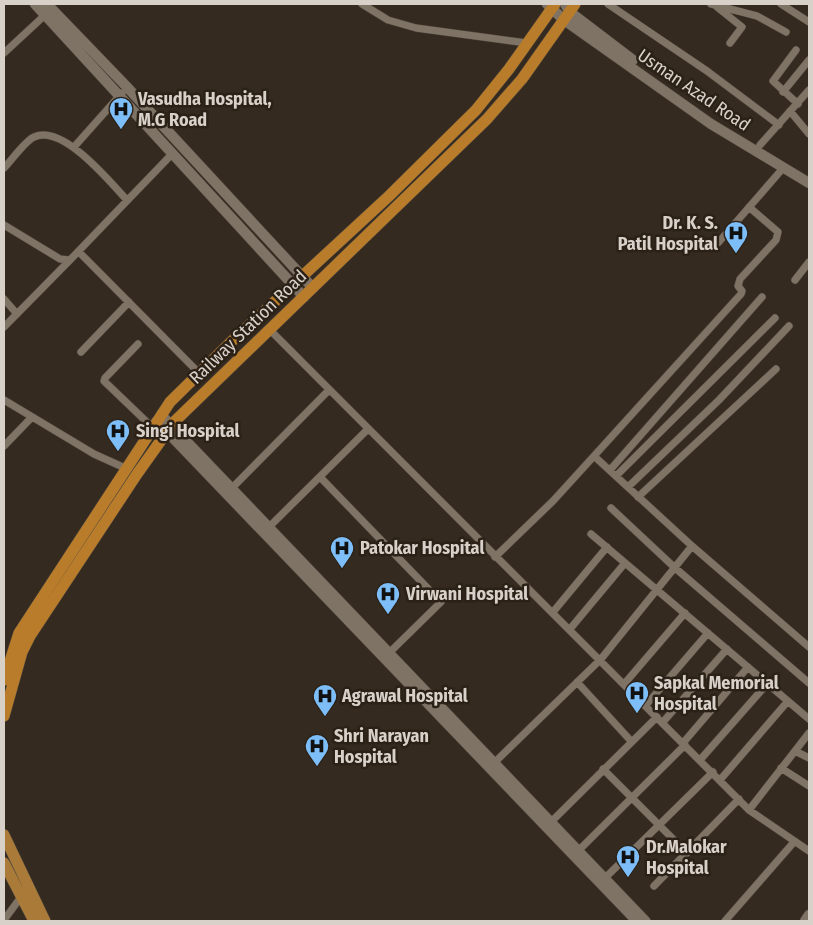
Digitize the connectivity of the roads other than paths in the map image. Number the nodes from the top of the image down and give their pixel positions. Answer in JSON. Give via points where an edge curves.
{"nodes":[{"id":1,"x":35,"y":4,"type":"edge"},
{"id":2,"x":362,"y":4,"type":"edge"},
{"id":3,"x":608,"y":4,"type":"edge"},
{"id":4,"x":781,"y":4,"type":"edge"},
{"id":5,"x":552,"y":5,"type":"edge"},
{"id":6,"x":713,"y":5,"type":"edge"},
{"id":7,"x":47,"y":7,"type":"edge"},
{"id":8,"x":569,"y":10,"type":"edge"},
{"id":9,"x":809,"y":22,"type":"edge"},
{"id":10,"x":786,"y":32,"type":"dead end"},
{"id":11,"x":527,"y":43,"type":"junction"},
{"id":12,"x":730,"y":43,"type":"dead end"},
{"id":13,"x":796,"y":50,"type":"dead end"},
{"id":14,"x":4,"y":53,"type":"edge"},
{"id":15,"x":809,"y":60,"type":"edge"},
{"id":16,"x":809,"y":90,"type":"edge"},
{"id":17,"x":123,"y":91,"type":"junction"},
{"id":18,"x":783,"y":92,"type":"junction"},
{"id":19,"x":798,"y":104,"type":"junction"},
{"id":20,"x":790,"y":112,"type":"junction"},
{"id":21,"x":779,"y":125,"type":"junction"},
{"id":22,"x":809,"y":134,"type":"edge"},
{"id":23,"x":760,"y":146,"type":"junction"},
{"id":24,"x":74,"y":147,"type":"junction"},
{"id":25,"x":173,"y":153,"type":"junction"},
{"id":26,"x":784,"y":167,"type":"junction"},
{"id":27,"x":4,"y":168,"type":"edge"},
{"id":28,"x":809,"y":175,"type":"edge"},
{"id":29,"x":809,"y":183,"type":"edge"},
{"id":30,"x":128,"y":200,"type":"junction"},
{"id":31,"x":749,"y":207,"type":"junction"},
{"id":32,"x":4,"y":225,"type":"edge"},
{"id":33,"x":718,"y":243,"type":"dead end"},
{"id":34,"x":79,"y":252,"type":"junction"},
{"id":35,"x":70,"y":260,"type":"junction"},
{"id":36,"x":809,"y":262,"type":"edge"},
{"id":37,"x":301,"y":276,"type":"junction"},
{"id":38,"x":795,"y":280,"type":"dead end"},
{"id":39,"x":292,"y":284,"type":"junction"},
{"id":40,"x":313,"y":288,"type":"junction"},
{"id":41,"x":304,"y":297,"type":"junction"},
{"id":42,"x":762,"y":297,"type":"dead end"},
{"id":43,"x":4,"y":300,"type":"edge"},
{"id":44,"x":129,"y":302,"type":"junction"},
{"id":45,"x":16,"y":314,"type":"junction"},
{"id":46,"x":775,"y":318,"type":"dead end"},
{"id":47,"x":789,"y":326,"type":"dead end"},
{"id":48,"x":4,"y":327,"type":"edge"},
{"id":49,"x":270,"y":330,"type":"junction"},
{"id":50,"x":138,"y":344,"type":"dead end"},
{"id":51,"x":81,"y":352,"type":"dead end"},
{"id":52,"x":776,"y":369,"type":"dead end"},
{"id":53,"x":199,"y":373,"type":"junction"},
{"id":54,"x":329,"y":390,"type":"junction"},
{"id":55,"x":4,"y":400,"type":"edge"},
{"id":56,"x":32,"y":417,"type":"junction"},
{"id":57,"x":156,"y":420,"type":"junction"},
{"id":58,"x":169,"y":428,"type":"junction"},
{"id":59,"x":368,"y":430,"type":"junction"},
{"id":60,"x":4,"y":446,"type":"edge"},
{"id":61,"x":594,"y":456,"type":"junction"},
{"id":62,"x":125,"y":468,"type":"junction"},
{"id":63,"x":610,"y":470,"type":"junction"},
{"id":64,"x":616,"y":476,"type":"junction"},
{"id":65,"x":320,"y":477,"type":"junction"},
{"id":66,"x":628,"y":487,"type":"junction"},
{"id":67,"x":232,"y":488,"type":"junction"},
{"id":68,"x":638,"y":497,"type":"junction"},
{"id":69,"x":611,"y":508,"type":"dead end"},
{"id":70,"x":269,"y":527,"type":"junction"},
{"id":71,"x":591,"y":534,"type":"dead end"},
{"id":72,"x":692,"y":546,"type":"junction"},
{"id":73,"x":607,"y":547,"type":"junction"},
{"id":74,"x":496,"y":557,"type":"junction"},
{"id":75,"x":625,"y":562,"type":"junction"},
{"id":76,"x":674,"y":567,"type":"junction"},
{"id":77,"x":656,"y":589,"type":"junction"},
{"id":78,"x":553,"y":612,"type":"junction"},
{"id":79,"x":685,"y":613,"type":"junction"},
{"id":80,"x":570,"y":629,"type":"junction"},
{"id":81,"x":708,"y":633,"type":"junction"},
{"id":82,"x":809,"y":647,"type":"edge"},
{"id":83,"x":727,"y":649,"type":"junction"},
{"id":84,"x":389,"y":653,"type":"junction"},
{"id":85,"x":12,"y":654,"type":"edge"},
{"id":86,"x":601,"y":659,"type":"junction"},
{"id":87,"x":748,"y":667,"type":"junction"},
{"id":88,"x":4,"y":680,"type":"edge"},
{"id":89,"x":577,"y":682,"type":"junction"},
{"id":90,"x":624,"y":683,"type":"junction"},
{"id":91,"x":767,"y":684,"type":"junction"},
{"id":92,"x":809,"y":684,"type":"edge"},
{"id":93,"x":788,"y":701,"type":"junction"},
{"id":94,"x":646,"y":705,"type":"junction"},
{"id":95,"x":4,"y":716,"type":"edge"},
{"id":96,"x":657,"y":716,"type":"junction"},
{"id":97,"x":809,"y":719,"type":"edge"},
{"id":98,"x":663,"y":722,"type":"junction"},
{"id":99,"x":809,"y":733,"type":"edge"},
{"id":100,"x":631,"y":742,"type":"junction"},
{"id":101,"x":684,"y":744,"type":"junction"},
{"id":102,"x":795,"y":750,"type":"junction"},
{"id":103,"x":809,"y":758,"type":"edge"},
{"id":104,"x":700,"y":760,"type":"junction"},
{"id":105,"x":494,"y":763,"type":"junction"},
{"id":106,"x":781,"y":768,"type":"junction"},
{"id":107,"x":603,"y":769,"type":"junction"},
{"id":108,"x":712,"y":772,"type":"junction"},
{"id":109,"x":720,"y":780,"type":"junction"},
{"id":110,"x":809,"y":786,"type":"edge"},
{"id":111,"x":632,"y":797,"type":"junction"},
{"id":112,"x":739,"y":799,"type":"junction"},
{"id":113,"x":749,"y":810,"type":"junction"},
{"id":114,"x":551,"y":822,"type":"junction"},
{"id":115,"x":659,"y":825,"type":"junction"},
{"id":116,"x":4,"y":835,"type":"edge"},
{"id":117,"x":794,"y":842,"type":"junction"},
{"id":118,"x":809,"y":851,"type":"edge"},
{"id":119,"x":687,"y":852,"type":"junction"},
{"id":120,"x":576,"y":853,"type":"junction"},
{"id":121,"x":4,"y":864,"type":"edge"},
{"id":122,"x":605,"y":878,"type":"junction"},
{"id":123,"x":654,"y":886,"type":"dead end"},
{"id":124,"x":21,"y":896,"type":"junction"},
{"id":125,"x":809,"y":915,"type":"edge"},
{"id":126,"x":4,"y":920,"type":"edge"},
{"id":127,"x":34,"y":921,"type":"edge"},
{"id":128,"x":45,"y":921,"type":"edge"},
{"id":129,"x":636,"y":921,"type":"edge"},
{"id":130,"x":646,"y":921,"type":"edge"},
{"id":131,"x":725,"y":921,"type":"edge"},
{"id":132,"x":805,"y":921,"type":"edge"}],
"edges":[{"from":1,"to":7,"type":"main road"},
{"from":2,"to":11,"type":"street","via":[[388,20],[416,28]]},
{"from":3,"to":21,"type":"street"},
{"from":4,"to":9,"type":"street"},
{"from":5,"to":8,"type":"main road"},
{"from":5,"to":11,"type":"highway","name":"Railway Station Road"},
{"from":6,"to":10,"type":"street","via":[[757,16]]},
{"from":6,"to":12,"type":"street","via":[[742,27]]},
{"from":7,"to":14,"type":"street"},
{"from":7,"to":17,"type":"main road"},
{"from":8,"to":23,"type":"main road","name":"Usman Azad Road","via":[[713,117]]},
{"from":8,"to":26,"type":"main road","name":"Usman Azad Road","via":[[711,124]]},
{"from":8,"to":40,"type":"highway","name":"Railway Station Road","via":[[522,78],[487,119]]},
{"from":11,"to":37,"type":"highway","name":"Railway Station Road","via":[[476,110]]},
{"from":13,"to":18,"type":"street","via":[[773,81]]},
{"from":15,"to":18,"type":"street"},
{"from":16,"to":19,"type":"street"},
{"from":17,"to":24,"type":"street"},
{"from":17,"to":25,"type":"main road"},
{"from":17,"to":37,"type":"main road"},
{"from":18,"to":19,"type":"street"},
{"from":19,"to":20,"type":"street"},
{"from":20,"to":21,"type":"street"},
{"from":20,"to":22,"type":"street"},
{"from":21,"to":23,"type":"street"},
{"from":23,"to":28,"type":"main road","name":"Usman Azad Road"},
{"from":24,"to":27,"type":"street","via":[[59,139],[34,137]]},
{"from":24,"to":30,"type":"street"},
{"from":25,"to":30,"type":"street"},
{"from":25,"to":39,"type":"main road"},
{"from":26,"to":29,"type":"main road","name":"Usman Azad Road"},
{"from":26,"to":31,"type":"street"},
{"from":30,"to":34,"type":"street"},
{"from":31,"to":33,"type":"street"},
{"from":31,"to":61,"type":"street","via":[[778,232],[776,240],[740,279],[741,294]]},
{"from":32,"to":35,"type":"street","via":[[60,258]]},
{"from":34,"to":35,"type":"street"},
{"from":34,"to":44,"type":"street"},
{"from":35,"to":45,"type":"street"},
{"from":36,"to":38,"type":"street"},
{"from":37,"to":39,"type":"highway","name":"Railway Station Road"},
{"from":37,"to":40,"type":"main road"},
{"from":39,"to":41,"type":"main road"},
{"from":39,"to":53,"type":"highway","name":"Railway Station Road"},
{"from":40,"to":41,"type":"highway","name":"Railway Station Road"},
{"from":41,"to":49,"type":"highway","name":"Railway Station Road"},
{"from":42,"to":63,"type":"street"},
{"from":43,"to":45,"type":"street"},
{"from":44,"to":51,"type":"street"},
{"from":44,"to":53,"type":"street"},
{"from":45,"to":48,"type":"street"},
{"from":46,"to":64,"type":"street"},
{"from":47,"to":66,"type":"street","via":[[719,400]]},
{"from":49,"to":54,"type":"street"},
{"from":49,"to":58,"type":"highway","name":"Railway Station Road"},
{"from":50,"to":57,"type":"street","via":[[104,381]]},
{"from":52,"to":68,"type":"street"},
{"from":53,"to":57,"type":"highway","name":"Railway Station Road"},
{"from":54,"to":59,"type":"street"},
{"from":54,"to":67,"type":"street"},
{"from":55,"to":56,"type":"street"},
{"from":56,"to":60,"type":"street"},
{"from":56,"to":62,"type":"street","via":[[94,454]]},
{"from":57,"to":58,"type":"street"},
{"from":57,"to":62,"type":"highway","name":"Railway Station Road"},
{"from":58,"to":67,"type":"street"},
{"from":58,"to":85,"type":"highway","name":"Railway Station Road"},
{"from":58,"to":120,"type":"street"},
{"from":59,"to":65,"type":"street"},
{"from":59,"to":74,"type":"street"},
{"from":61,"to":63,"type":"street"},
{"from":61,"to":74,"type":"street"},
{"from":62,"to":85,"type":"highway","name":"Railway Station Road","via":[[19,633]]},
{"from":63,"to":64,"type":"street"},
{"from":64,"to":66,"type":"street"},
{"from":65,"to":70,"type":"street"},
{"from":65,"to":84,"type":"street","via":[[441,602]]},
{"from":66,"to":68,"type":"street"},
{"from":67,"to":70,"type":"street"},
{"from":68,"to":72,"type":"street"},
{"from":69,"to":76,"type":"street"},
{"from":70,"to":84,"type":"street"},
{"from":71,"to":73,"type":"street"},
{"from":72,"to":76,"type":"street"},
{"from":72,"to":82,"type":"street"},
{"from":73,"to":75,"type":"street"},
{"from":73,"to":78,"type":"street"},
{"from":74,"to":78,"type":"street"},
{"from":75,"to":77,"type":"street"},
{"from":75,"to":80,"type":"street"},
{"from":76,"to":77,"type":"street"},
{"from":76,"to":92,"type":"street"},
{"from":77,"to":79,"type":"street"},
{"from":77,"to":86,"type":"street"},
{"from":78,"to":80,"type":"street"},
{"from":79,"to":81,"type":"street"},
{"from":79,"to":90,"type":"street"},
{"from":80,"to":86,"type":"street"},
{"from":81,"to":83,"type":"street"},
{"from":81,"to":94,"type":"street"},
{"from":83,"to":87,"type":"street"},
{"from":83,"to":98,"type":"street"},
{"from":84,"to":105,"type":"street"},
{"from":85,"to":88,"type":"highway","name":"Railway Station Road"},
{"from":85,"to":95,"type":"highway","name":"Railway Station Road"},
{"from":86,"to":89,"type":"street"},
{"from":86,"to":90,"type":"street"},
{"from":87,"to":91,"type":"street"},
{"from":87,"to":101,"type":"street"},
{"from":89,"to":100,"type":"street"},
{"from":89,"to":105,"type":"street"},
{"from":90,"to":94,"type":"street"},
{"from":91,"to":93,"type":"street"},
{"from":91,"to":104,"type":"street"},
{"from":93,"to":97,"type":"street"},
{"from":93,"to":109,"type":"street"},
{"from":94,"to":96,"type":"street"},
{"from":96,"to":98,"type":"street"},
{"from":96,"to":100,"type":"street"},
{"from":98,"to":101,"type":"street"},
{"from":99,"to":102,"type":"street"},
{"from":100,"to":107,"type":"street"},
{"from":101,"to":104,"type":"street"},
{"from":101,"to":111,"type":"street"},
{"from":102,"to":103,"type":"street"},
{"from":102,"to":106,"type":"street"},
{"from":104,"to":108,"type":"street"},
{"from":105,"to":114,"type":"street"},
{"from":106,"to":110,"type":"street"},
{"from":106,"to":113,"type":"street"},
{"from":107,"to":111,"type":"street"},
{"from":107,"to":114,"type":"street"},
{"from":108,"to":109,"type":"street"},
{"from":108,"to":115,"type":"street"},
{"from":109,"to":112,"type":"street"},
{"from":111,"to":115,"type":"street"},
{"from":111,"to":120,"type":"street"},
{"from":112,"to":113,"type":"street"},
{"from":112,"to":119,"type":"street"},
{"from":113,"to":117,"type":"street"},
{"from":114,"to":120,"type":"street"},
{"from":115,"to":119,"type":"street"},
{"from":115,"to":122,"type":"street"},
{"from":116,"to":128,"type":"main road"},
{"from":117,"to":118,"type":"street"},
{"from":117,"to":131,"type":"street"},
{"from":119,"to":123,"type":"street"},
{"from":120,"to":122,"type":"street"},
{"from":120,"to":129,"type":"street"},
{"from":121,"to":124,"type":"main road"},
{"from":122,"to":130,"type":"street"},
{"from":124,"to":126,"type":"street"},
{"from":124,"to":127,"type":"main road"},
{"from":125,"to":132,"type":"main road"}]}
